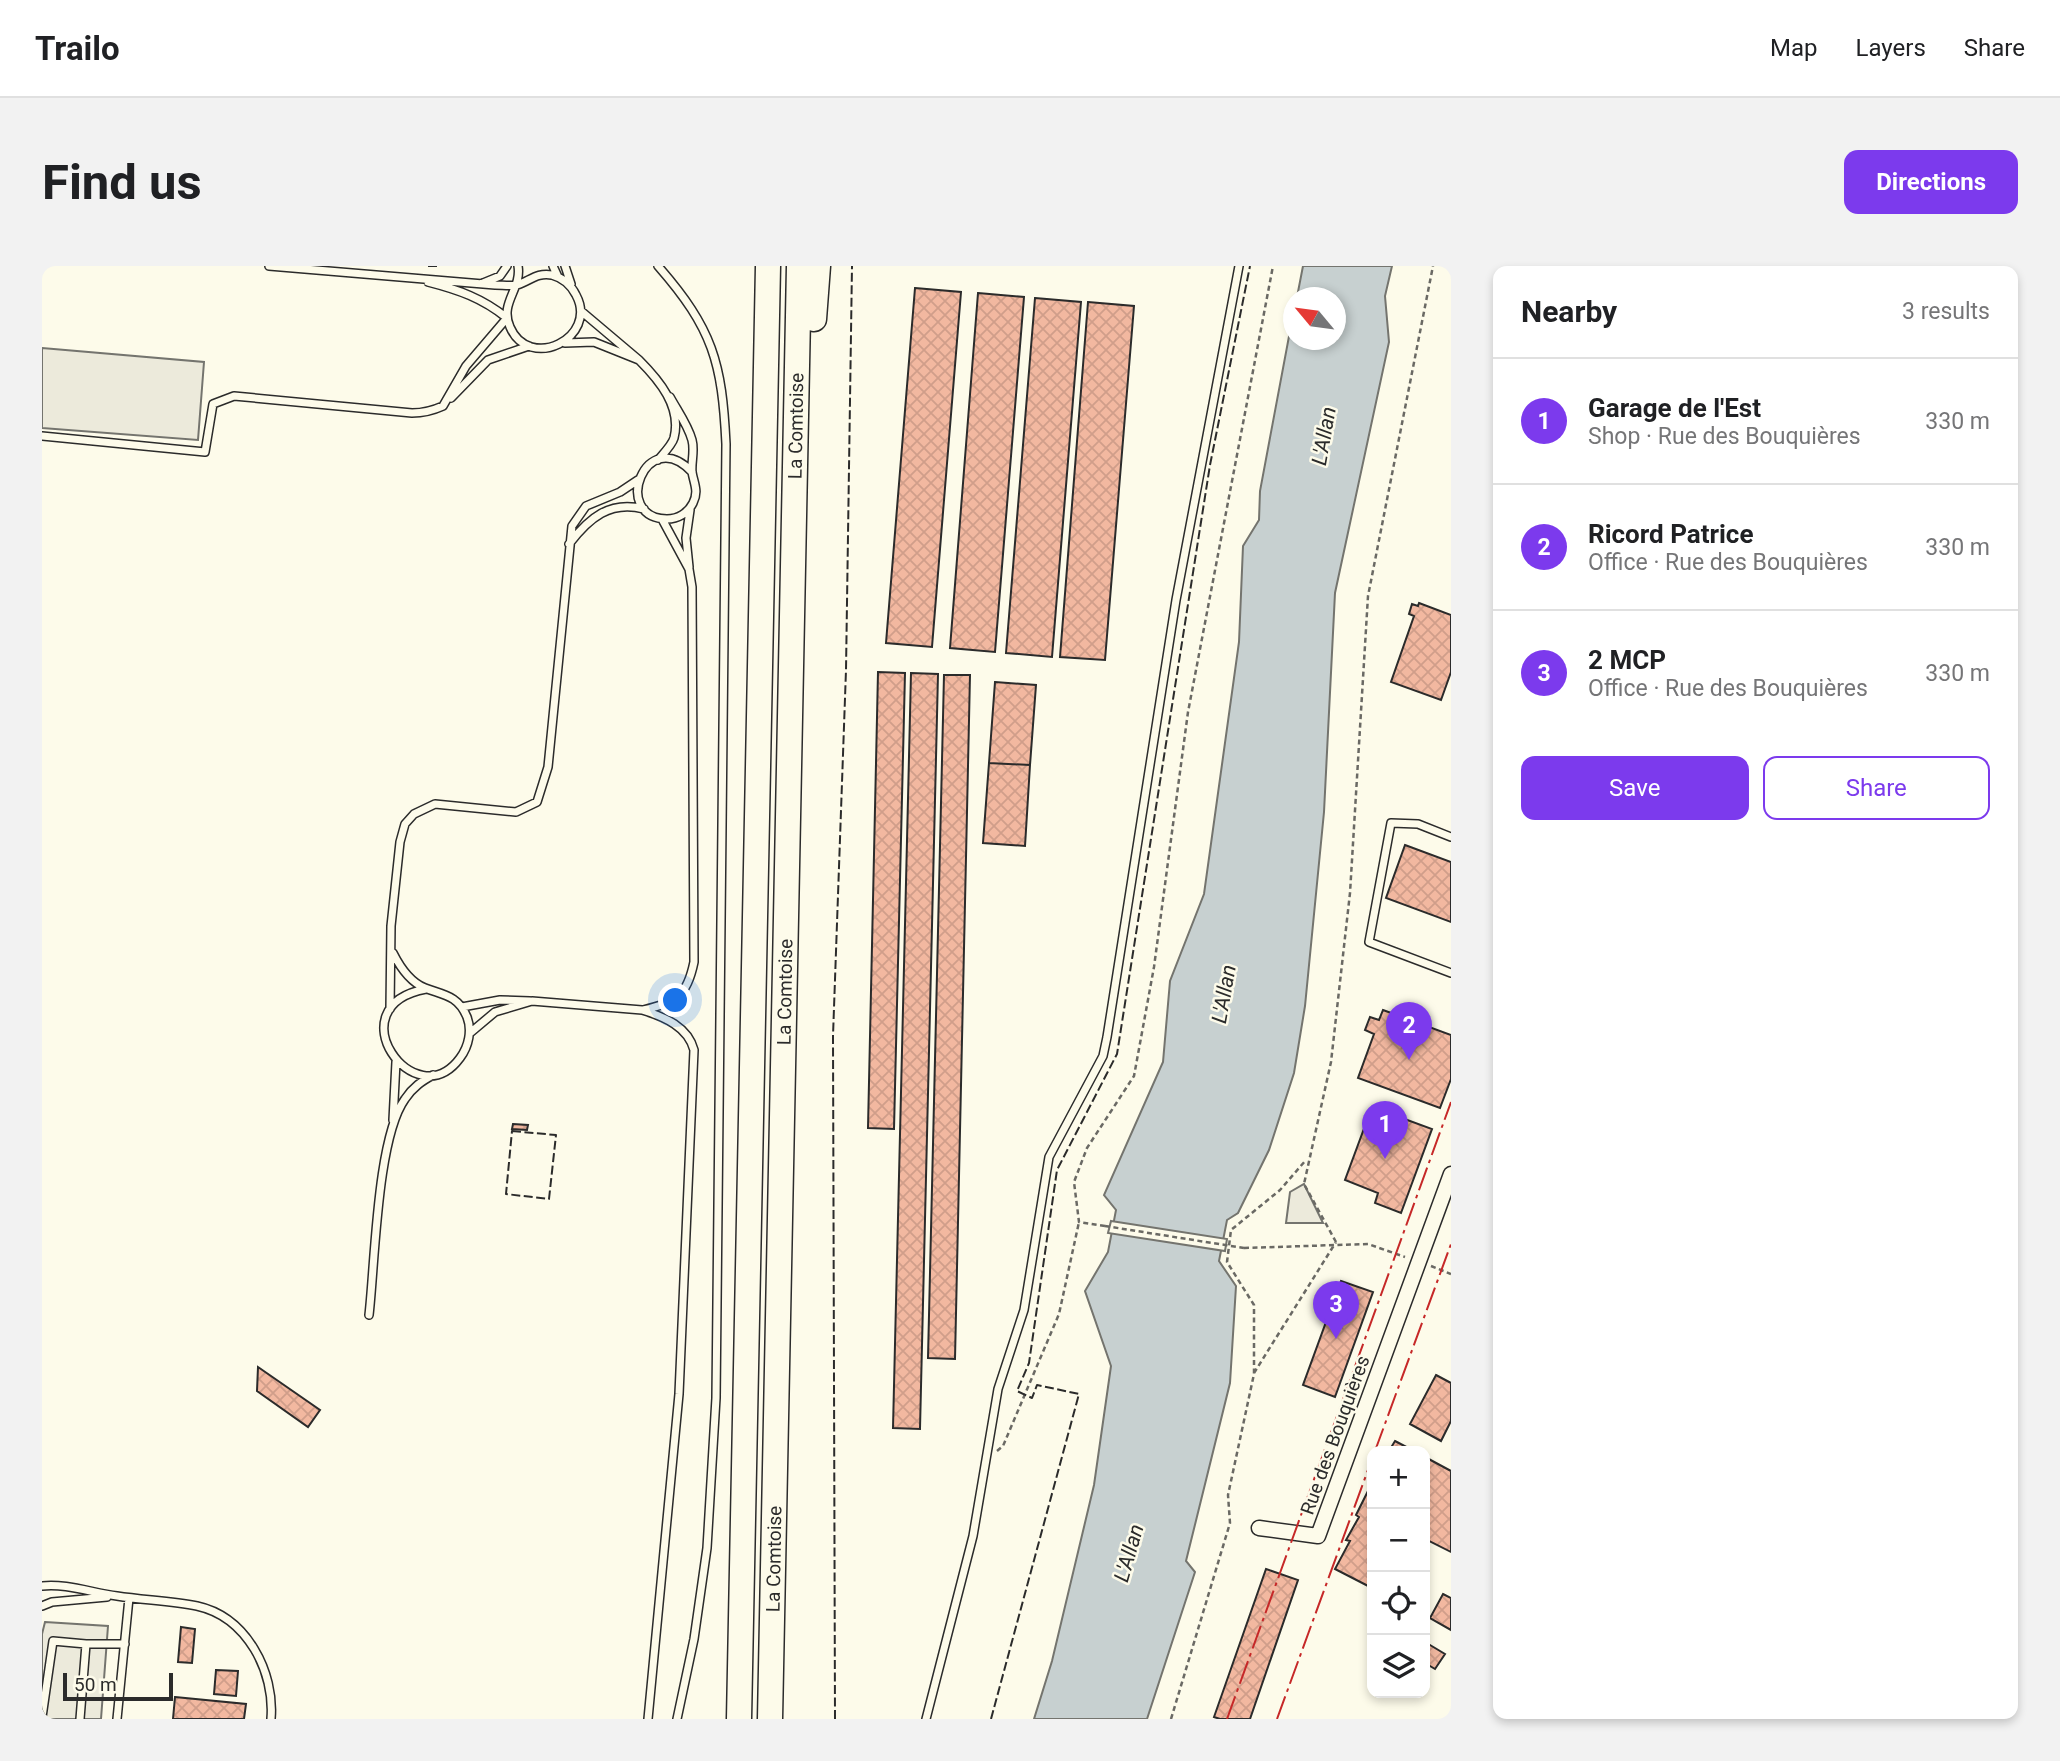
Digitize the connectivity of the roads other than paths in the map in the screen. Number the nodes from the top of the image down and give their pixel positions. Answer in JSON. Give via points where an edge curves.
{"nodes":[{"id":1,"x":269,"y":266,"type":"edge"},
{"id":2,"x":507,"y":266,"type":"edge"},
{"id":3,"x":518,"y":266,"type":"edge"},
{"id":4,"x":537,"y":266,"type":"edge"},
{"id":5,"x":553,"y":266,"type":"edge"},
{"id":6,"x":565,"y":266,"type":"edge"},
{"id":7,"x":658,"y":266,"type":"edge"},
{"id":8,"x":754,"y":266,"type":"edge"},
{"id":9,"x":768,"y":266,"type":"edge"},
{"id":10,"x":799,"y":266,"type":"edge"},
{"id":11,"x":818,"y":266,"type":"edge"},
{"id":12,"x":1239,"y":266,"type":"edge"},
{"id":13,"x":540,"y":274,"type":"junction"},
{"id":14,"x":558,"y":277,"type":"junction"},
{"id":15,"x":428,"y":282,"type":"junction"},
{"id":16,"x":483,"y":283,"type":"junction"},
{"id":17,"x":518,"y":285,"type":"junction"},
{"id":18,"x":573,"y":288,"type":"junction"},
{"id":19,"x":581,"y":312,"type":"junction"},
{"id":20,"x":507,"y":318,"type":"junction"},
{"id":21,"x":564,"y":343,"type":"junction"},
{"id":22,"x":529,"y":346,"type":"junction"},
{"id":23,"x":639,"y":360,"type":"junction"},
{"id":24,"x":670,"y":397,"type":"junction"},
{"id":25,"x":443,"y":405,"type":"junction"},
{"id":26,"x":42,"y":436,"type":"edge"},
{"id":27,"x":658,"y":460,"type":"junction"},
{"id":28,"x":692,"y":472,"type":"junction"},
{"id":29,"x":638,"y":480,"type":"junction"},
{"id":30,"x":690,"y":509,"type":"junction"},
{"id":31,"x":644,"y":510,"type":"junction"},
{"id":32,"x":794,"y":518,"type":"junction"},
{"id":33,"x":662,"y":519,"type":"junction"},
{"id":34,"x":568,"y":545,"type":"junction"},
{"id":35,"x":689,"y":569,"type":"junction"},
{"id":36,"x":761,"y":587,"type":"junction"},
{"id":37,"x":1451,"y":837,"type":"edge"},
{"id":38,"x":391,"y":947,"type":"junction"},
{"id":39,"x":1451,"y":973,"type":"edge"},
{"id":40,"x":426,"y":989,"type":"junction"},
{"id":41,"x":532,"y":1001,"type":"junction"},
{"id":42,"x":461,"y":1007,"type":"junction"},
{"id":43,"x":390,"y":1009,"type":"junction"},
{"id":44,"x":642,"y":1010,"type":"junction"},
{"id":45,"x":470,"y":1033,"type":"junction"},
{"id":46,"x":396,"y":1062,"type":"junction"},
{"id":47,"x":435,"y":1074,"type":"junction"},
{"id":48,"x":392,"y":1127,"type":"junction"},
{"id":49,"x":1451,"y":1174,"type":"edge"},
{"id":50,"x":369,"y":1315,"type":"dead end"},
{"id":51,"x":1259,"y":1528,"type":"dead end"},
{"id":52,"x":42,"y":1586,"type":"edge"},
{"id":53,"x":118,"y":1597,"type":"junction"},
{"id":54,"x":129,"y":1598,"type":"junction"},
{"id":55,"x":42,"y":1606,"type":"edge"},
{"id":56,"x":86,"y":1644,"type":"junction"},
{"id":57,"x":125,"y":1644,"type":"junction"},
{"id":58,"x":42,"y":1717,"type":"edge"},
{"id":59,"x":80,"y":1719,"type":"edge"},
{"id":60,"x":117,"y":1719,"type":"edge"},
{"id":61,"x":271,"y":1719,"type":"edge"},
{"id":62,"x":648,"y":1719,"type":"edge"},
{"id":63,"x":677,"y":1719,"type":"edge"},
{"id":64,"x":739,"y":1719,"type":"edge"},
{"id":65,"x":770,"y":1719,"type":"edge"},
{"id":66,"x":926,"y":1719,"type":"edge"}],
"edges":[{"from":1,"to":15,"type":"lane"},
{"from":2,"to":16,"type":"lane","via":[[500,276]]},
{"from":3,"to":17,"type":"lane"},
{"from":4,"to":13,"type":"lane"},
{"from":5,"to":14,"type":"lane"},
{"from":6,"to":18,"type":"lane"},
{"from":7,"to":63,"type":"lane","via":[[679,290],[717,359],[724,391],[726,444],[716,1398],[707,1548]]},
{"from":8,"to":36,"type":"highway"},
{"from":9,"to":36,"type":"highway","name":"La Comtoise"},
{"from":10,"to":32,"type":"highway","name":"La Comtoise"},
{"from":11,"to":32,"type":"highway"},
{"from":12,"to":66,"type":"lane","via":[[1176,600],[1103,1056],[1049,1157],[1024,1310],[998,1389],[973,1536]]},
{"from":13,"to":14,"type":"lane"},
{"from":13,"to":17,"type":"lane"},
{"from":14,"to":18,"type":"lane"},
{"from":15,"to":16,"type":"lane"},
{"from":15,"to":20,"type":"lane","via":[[467,292]]},
{"from":16,"to":17,"type":"lane"},
{"from":17,"to":20,"type":"lane","via":[[510,294]]},
{"from":18,"to":19,"type":"lane"},
{"from":19,"to":21,"type":"lane","via":[[573,334]]},
{"from":19,"to":23,"type":"lane"},
{"from":20,"to":22,"type":"lane","via":[[519,340]]},
{"from":20,"to":25,"type":"lane","via":[[466,366]]},
{"from":21,"to":22,"type":"lane","via":[[541,349]]},
{"from":21,"to":23,"type":"lane","via":[[594,342]]},
{"from":22,"to":25,"type":"lane","via":[[488,360]]},
{"from":23,"to":24,"type":"lane"},
{"from":24,"to":27,"type":"lane","via":[[674,439]]},
{"from":24,"to":28,"type":"lane","via":[[692,440]]},
{"from":25,"to":26,"type":"lane","via":[[412,413],[223,398],[213,404],[205,452]]},
{"from":27,"to":28,"type":"lane","via":[[677,461]]},
{"from":27,"to":29,"type":"lane"},
{"from":28,"to":30,"type":"lane","via":[[697,491]]},
{"from":29,"to":31,"type":"lane","via":[[636,491]]},
{"from":29,"to":34,"type":"lane","via":[[586,506],[572,526]]},
{"from":30,"to":33,"type":"lane","via":[[682,516]]},
{"from":30,"to":35,"type":"lane","via":[[686,538]]},
{"from":31,"to":33,"type":"lane"},
{"from":31,"to":34,"type":"lane","via":[[628,505],[597,513]]},
{"from":32,"to":65,"type":"highway","name":"La Comtoise"},
{"from":33,"to":35,"type":"lane"},
{"from":34,"to":38,"type":"lane","via":[[542,791],[537,802],[516,812],[435,804],[414,814],[405,824],[400,842]]},
{"from":35,"to":44,"type":"lane","via":[[694,616],[694,962],[689,985],[677,999]]},
{"from":36,"to":64,"type":"highway","name":"La Comtoise"},
{"from":37,"to":39,"type":"lane","via":[[1418,824],[1391,822],[1369,942]]},
{"from":38,"to":40,"type":"lane","via":[[403,971]]},
{"from":38,"to":43,"type":"lane"},
{"from":40,"to":42,"type":"lane","via":[[452,997]]},
{"from":40,"to":43,"type":"lane","via":[[412,991]]},
{"from":41,"to":42,"type":"lane","via":[[500,1000]]},
{"from":41,"to":44,"type":"lane"},
{"from":41,"to":45,"type":"lane","via":[[495,1012]]},
{"from":42,"to":45,"type":"lane"},
{"from":43,"to":46,"type":"lane","via":[[384,1036]]},
{"from":44,"to":62,"type":"lane","via":[[684,1031],[694,1050],[679,1394]]},
{"from":45,"to":47,"type":"lane","via":[[459,1059]]},
{"from":46,"to":47,"type":"lane","via":[[407,1070]]},
{"from":46,"to":48,"type":"lane"},
{"from":47,"to":48,"type":"lane","via":[[419,1082],[404,1100]]},
{"from":48,"to":50,"type":"lane"},
{"from":49,"to":51,"type":"street","name":"Rue des Bouquières","via":[[1318,1535]]},
{"from":52,"to":53,"type":"lane"},
{"from":53,"to":54,"type":"lane"},
{"from":53,"to":55,"type":"lane"},
{"from":54,"to":57,"type":"lane"},
{"from":54,"to":61,"type":"lane","via":[[200,1607],[229,1621],[250,1641],[261,1661],[270,1683]]},
{"from":56,"to":57,"type":"lane"},
{"from":56,"to":58,"type":"lane","via":[[53,1641]]},
{"from":56,"to":59,"type":"lane"},
{"from":57,"to":60,"type":"lane"}]}
